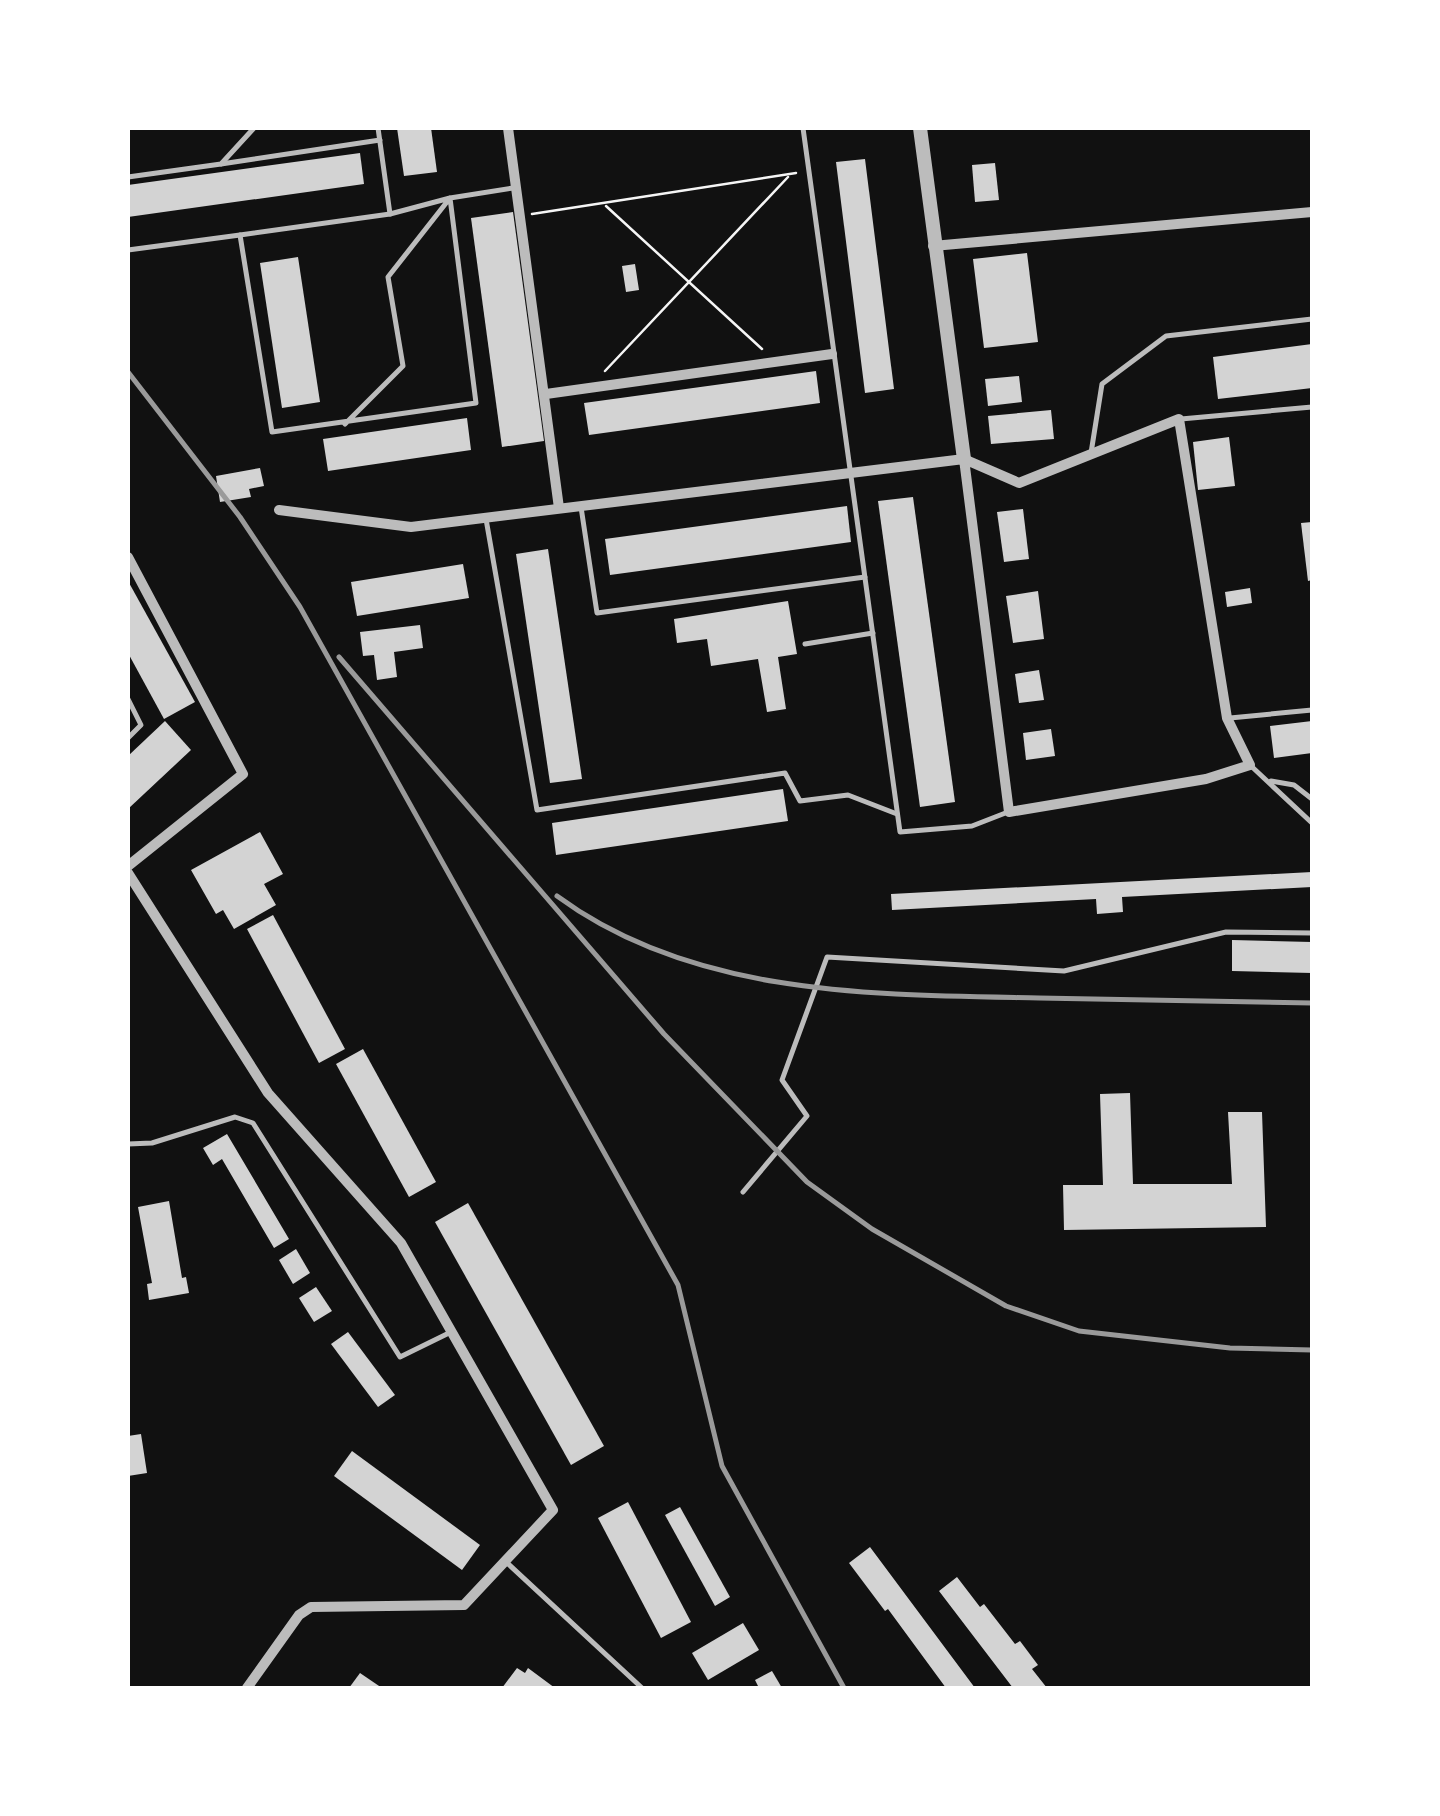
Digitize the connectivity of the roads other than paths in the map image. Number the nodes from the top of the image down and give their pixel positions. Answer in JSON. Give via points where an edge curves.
{"nodes":[{"id":1,"x":254,"y":128,"type":"edge"},
{"id":2,"x":378,"y":128,"type":"edge"},
{"id":3,"x":508,"y":128,"type":"edge"},
{"id":4,"x":803,"y":128,"type":"edge"},
{"id":5,"x":920,"y":128,"type":"edge"},
{"id":6,"x":380,"y":140,"type":"junction"},
{"id":7,"x":221,"y":164,"type":"junction"},
{"id":8,"x":128,"y":178,"type":"edge"},
{"id":9,"x":516,"y":188,"type":"junction"},
{"id":10,"x":450,"y":198,"type":"junction"},
{"id":11,"x":1312,"y":212,"type":"edge"},
{"id":12,"x":390,"y":214,"type":"junction"},
{"id":13,"x":240,"y":236,"type":"junction"},
{"id":14,"x":934,"y":246,"type":"junction"},
{"id":15,"x":128,"y":250,"type":"edge"},
{"id":16,"x":1312,"y":319,"type":"edge"},
{"id":17,"x":832,"y":354,"type":"junction"},
{"id":18,"x":546,"y":394,"type":"junction"},
{"id":19,"x":1312,"y":407,"type":"edge"},
{"id":20,"x":1179,"y":419,"type":"junction"},
{"id":21,"x":345,"y":424,"type":"junction"},
{"id":22,"x":1091,"y":453,"type":"junction"},
{"id":23,"x":964,"y":459,"type":"junction"},
{"id":24,"x":850,"y":475,"type":"junction"},
{"id":25,"x":581,"y":504,"type":"junction"},
{"id":26,"x":560,"y":508,"type":"junction"},
{"id":27,"x":279,"y":510,"type":"dead end"},
{"id":28,"x":486,"y":516,"type":"junction"},
{"id":29,"x":128,"y":557,"type":"edge"},
{"id":30,"x":865,"y":577,"type":"junction"},
{"id":31,"x":873,"y":633,"type":"junction"},
{"id":32,"x":804,"y":644,"type":"dead end"},
{"id":33,"x":128,"y":699,"type":"edge"},
{"id":34,"x":1312,"y":710,"type":"edge"},
{"id":35,"x":1227,"y":718,"type":"junction"},
{"id":36,"x":128,"y":738,"type":"edge"},
{"id":37,"x":1250,"y":765,"type":"junction"},
{"id":38,"x":1268,"y":781,"type":"junction"},
{"id":39,"x":1312,"y":800,"type":"edge"},
{"id":40,"x":1009,"y":812,"type":"junction"},
{"id":41,"x":897,"y":814,"type":"junction"},
{"id":42,"x":1312,"y":823,"type":"edge"},
{"id":43,"x":128,"y":870,"type":"edge"},
{"id":44,"x":1312,"y":933,"type":"edge"},
{"id":45,"x":128,"y":1144,"type":"edge"},
{"id":46,"x":743,"y":1192,"type":"dead end"},
{"id":47,"x":452,"y":1332,"type":"junction"},
{"id":48,"x":505,"y":1562,"type":"junction"},
{"id":49,"x":247,"y":1688,"type":"edge"},
{"id":50,"x":642,"y":1688,"type":"edge"}],
"edges":[{"from":1,"to":7,"type":"lane"},
{"from":2,"to":6,"type":"lane"},
{"from":3,"to":9,"type":"street"},
{"from":4,"to":17,"type":"lane"},
{"from":5,"to":14,"type":"street"},
{"from":6,"to":7,"type":"lane"},
{"from":6,"to":12,"type":"lane"},
{"from":7,"to":8,"type":"lane"},
{"from":9,"to":10,"type":"lane"},
{"from":9,"to":18,"type":"street"},
{"from":10,"to":12,"type":"lane"},
{"from":10,"to":21,"type":"lane","via":[[388,277],[403,366]]},
{"from":10,"to":21,"type":"lane","via":[[476,403]]},
{"from":11,"to":14,"type":"street"},
{"from":12,"to":13,"type":"lane"},
{"from":13,"to":15,"type":"lane"},
{"from":13,"to":21,"type":"lane","via":[[272,432]]},
{"from":14,"to":23,"type":"street"},
{"from":16,"to":22,"type":"lane","via":[[1166,336],[1102,384]]},
{"from":17,"to":18,"type":"street"},
{"from":17,"to":24,"type":"lane"},
{"from":18,"to":26,"type":"street"},
{"from":19,"to":20,"type":"lane"},
{"from":20,"to":22,"type":"street"},
{"from":20,"to":35,"type":"street"},
{"from":22,"to":23,"type":"street","via":[[1018,483]]},
{"from":23,"to":24,"type":"street"},
{"from":23,"to":40,"type":"street"},
{"from":24,"to":25,"type":"street"},
{"from":24,"to":30,"type":"lane"},
{"from":25,"to":26,"type":"street"},
{"from":25,"to":30,"type":"lane","via":[[597,613]]},
{"from":26,"to":28,"type":"street"},
{"from":27,"to":28,"type":"street","via":[[411,527]]},
{"from":28,"to":41,"type":"lane","via":[[537,810],[785,773],[800,801],[848,795]]},
{"from":29,"to":43,"type":"street","via":[[242,774]]},
{"from":30,"to":31,"type":"lane"},
{"from":31,"to":32,"type":"lane"},
{"from":31,"to":41,"type":"lane"},
{"from":33,"to":36,"type":"lane","via":[[141,726]]},
{"from":34,"to":35,"type":"lane"},
{"from":35,"to":37,"type":"street"},
{"from":37,"to":38,"type":"lane"},
{"from":37,"to":40,"type":"street","via":[[1206,779]]},
{"from":38,"to":39,"type":"lane","via":[[1294,785]]},
{"from":38,"to":42,"type":"lane"},
{"from":40,"to":41,"type":"lane","via":[[972,826],[900,832]]},
{"from":43,"to":47,"type":"street","via":[[268,1093],[401,1242]]},
{"from":44,"to":46,"type":"lane","via":[[1226,932],[1064,971],[827,958],[782,1080],[807,1116]]},
{"from":45,"to":47,"type":"lane","via":[[235,1117],[254,1123],[400,1357]]},
{"from":47,"to":48,"type":"street","via":[[553,1510]]},
{"from":48,"to":49,"type":"street","via":[[464,1605],[311,1606]]},
{"from":48,"to":50,"type":"lane"}]}
